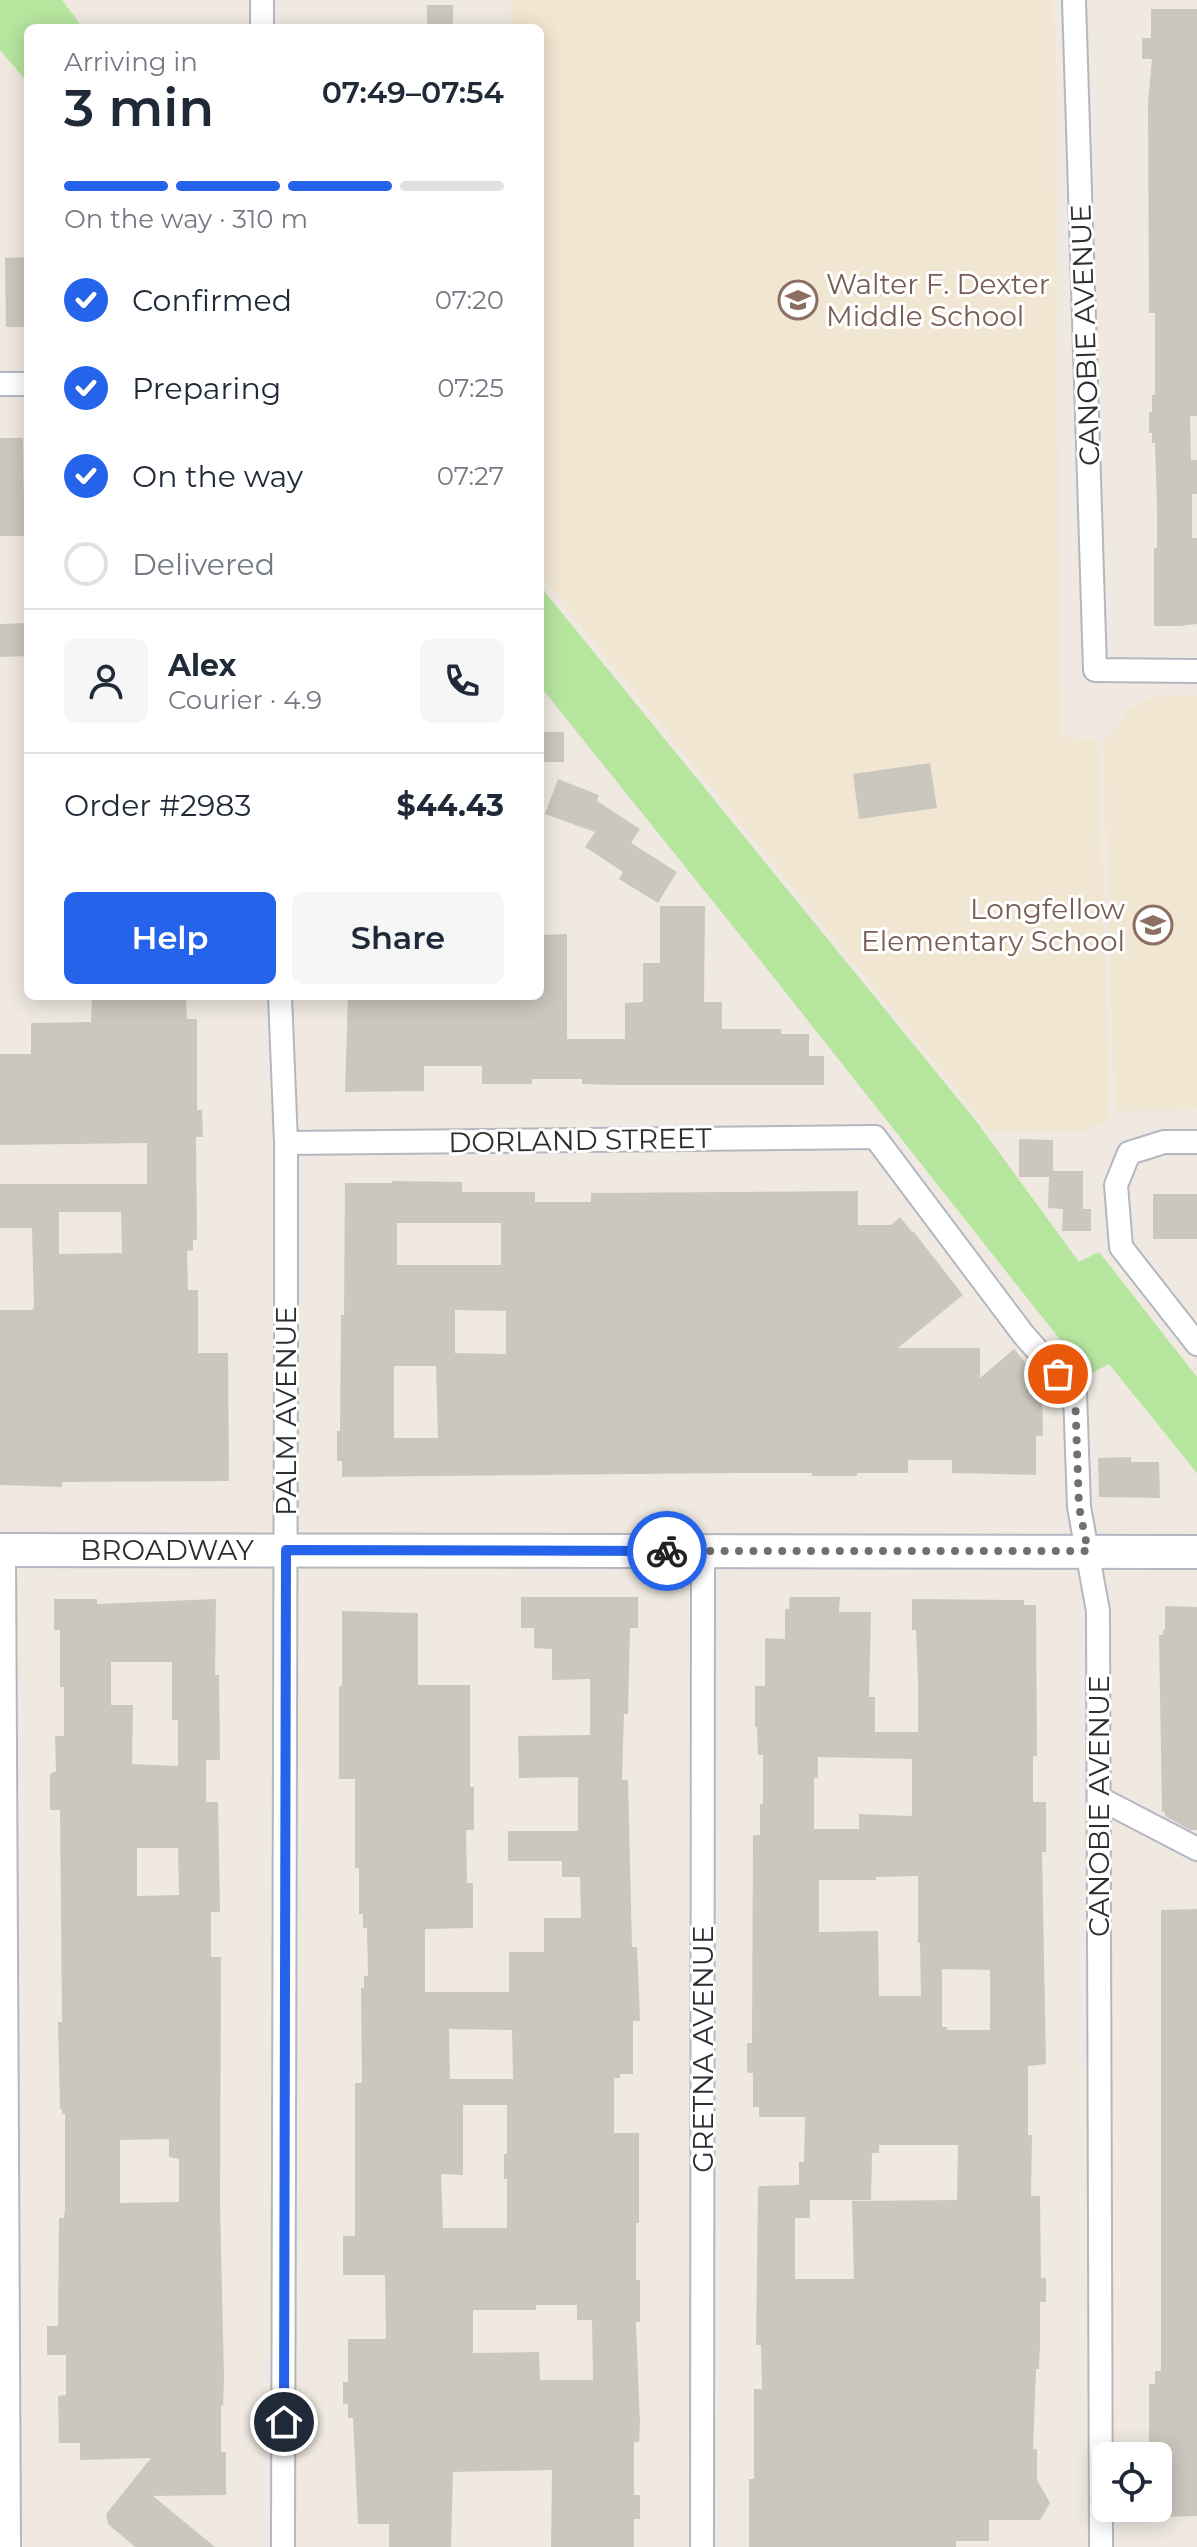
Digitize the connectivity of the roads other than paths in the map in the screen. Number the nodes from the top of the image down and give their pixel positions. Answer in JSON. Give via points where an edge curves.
{"nodes":[{"id":1,"x":262,"y":0,"type":"edge"},
{"id":2,"x":1074,"y":0,"type":"edge"},
{"id":3,"x":262,"y":24,"type":"edge"},
{"id":4,"x":0,"y":384,"type":"edge"},
{"id":5,"x":24,"y":384,"type":"edge"},
{"id":6,"x":1197,"y":671,"type":"edge"},
{"id":7,"x":280,"y":1000,"type":"edge"},
{"id":8,"x":875,"y":1137,"type":"joint"},
{"id":9,"x":1197,"y":1142,"type":"edge"},
{"id":10,"x":286,"y":1143,"type":"junction"},
{"id":11,"x":1197,"y":1344,"type":"edge"},
{"id":12,"x":2,"y":1550,"type":"edge"},
{"id":13,"x":286,"y":1550,"type":"junction"},
{"id":14,"x":703,"y":1551,"type":"junction"},
{"id":15,"x":1088,"y":1551,"type":"junction"},
{"id":16,"x":1197,"y":1552,"type":"edge"},
{"id":17,"x":1099,"y":1798,"type":"junction"},
{"id":18,"x":1197,"y":1849,"type":"edge"},
{"id":19,"x":9,"y":2547,"type":"edge"},
{"id":20,"x":283,"y":2547,"type":"edge"},
{"id":21,"x":702,"y":2547,"type":"edge"},
{"id":22,"x":1101,"y":2547,"type":"edge"}],
"edges":[{"from":1,"to":3,"type":"street"},
{"from":2,"to":6,"type":"street","name":"CANOBIE AVENUE","via":[[1095,670]]},
{"from":4,"to":5,"type":"street"},
{"from":7,"to":10,"type":"street","name":"PALM AVENUE"},
{"from":8,"to":10,"type":"street","name":"DORLAND STREET"},
{"from":8,"to":15,"type":"street","name":"CANOBIE AVENUE","via":[[1023,1334],[1075,1393],[1079,1507]]},
{"from":9,"to":11,"type":"street","via":[[1164,1142],[1129,1153],[1116,1185],[1121,1247]]},
{"from":10,"to":13,"type":"street","name":"PALM AVENUE"},
{"from":12,"to":13,"type":"street","name":"BROADWAY"},
{"from":12,"to":19,"type":"street"},
{"from":13,"to":14,"type":"street","name":"BROADWAY"},
{"from":13,"to":20,"type":"street","name":"PALM AVENUE"},
{"from":14,"to":15,"type":"street","name":"BROADWAY"},
{"from":14,"to":21,"type":"street","name":"GRETNA AVENUE"},
{"from":15,"to":16,"type":"street","name":"BROADWAY"},
{"from":15,"to":17,"type":"street","name":"CANOBIE AVENUE","via":[[1098,1611]]},
{"from":17,"to":18,"type":"street"},
{"from":17,"to":22,"type":"street","name":"CANOBIE AVENUE"}]}
